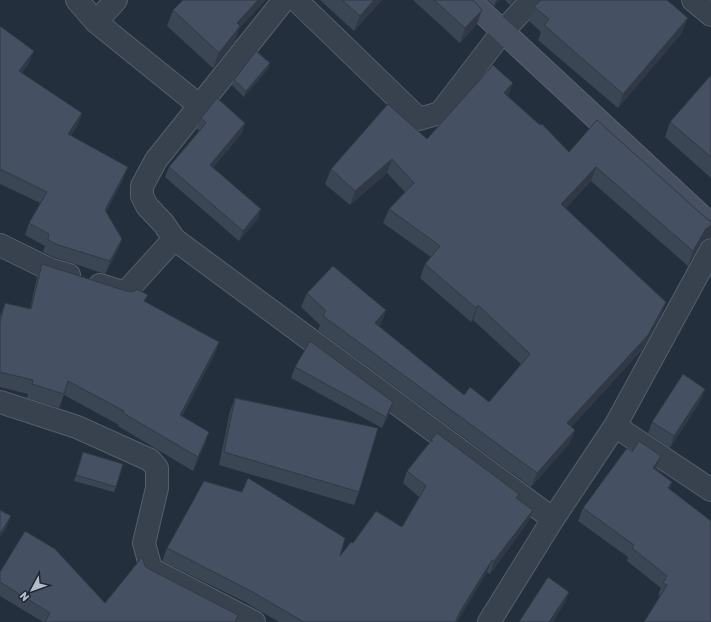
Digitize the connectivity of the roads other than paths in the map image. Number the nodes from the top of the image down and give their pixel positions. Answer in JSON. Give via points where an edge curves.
{"nodes":[{"id":1,"x":78,"y":0,"type":"edge"},
{"id":2,"x":116,"y":0,"type":"edge"},
{"id":3,"x":284,"y":0,"type":"edge"},
{"id":4,"x":296,"y":0,"type":"edge"},
{"id":5,"x":469,"y":0,"type":"edge"},
{"id":6,"x":532,"y":0,"type":"edge"},
{"id":7,"x":692,"y":0,"type":"edge"},
{"id":8,"x":711,"y":15,"type":"edge"},
{"id":9,"x":96,"y":22,"type":"junction"},
{"id":10,"x":503,"y":31,"type":"junction"},
{"id":11,"x":200,"y":106,"type":"junction"},
{"id":12,"x":711,"y":225,"type":"edge"},
{"id":13,"x":174,"y":239,"type":"junction"},
{"id":14,"x":0,"y":245,"type":"edge"},
{"id":15,"x":711,"y":250,"type":"edge"},
{"id":16,"x":0,"y":402,"type":"edge"},
{"id":17,"x":615,"y":426,"type":"junction"},
{"id":18,"x":711,"y":490,"type":"edge"},
{"id":19,"x":553,"y":519,"type":"junction"},
{"id":20,"x":254,"y":622,"type":"edge"},
{"id":21,"x":490,"y":622,"type":"edge"}],
"edges":[{"from":1,"to":9,"type":"street"},
{"from":2,"to":9,"type":"street"},
{"from":3,"to":11,"type":"street"},
{"from":4,"to":10,"type":"street","via":[[419,119],[440,113]]},
{"from":5,"to":10,"type":"street"},
{"from":6,"to":10,"type":"street"},
{"from":7,"to":8,"type":"street"},
{"from":9,"to":11,"type":"street"},
{"from":10,"to":12,"type":"street"},
{"from":11,"to":13,"type":"street","via":[[156,160],[142,186],[142,196],[147,206]]},
{"from":13,"to":14,"type":"street","via":[[125,293],[49,269]]},
{"from":13,"to":19,"type":"street"},
{"from":15,"to":17,"type":"street"},
{"from":16,"to":20,"type":"street","via":[[77,427],[150,460],[157,468],[157,488],[144,543],[151,569]]},
{"from":17,"to":18,"type":"street"},
{"from":17,"to":19,"type":"street"},
{"from":19,"to":21,"type":"street"}]}
